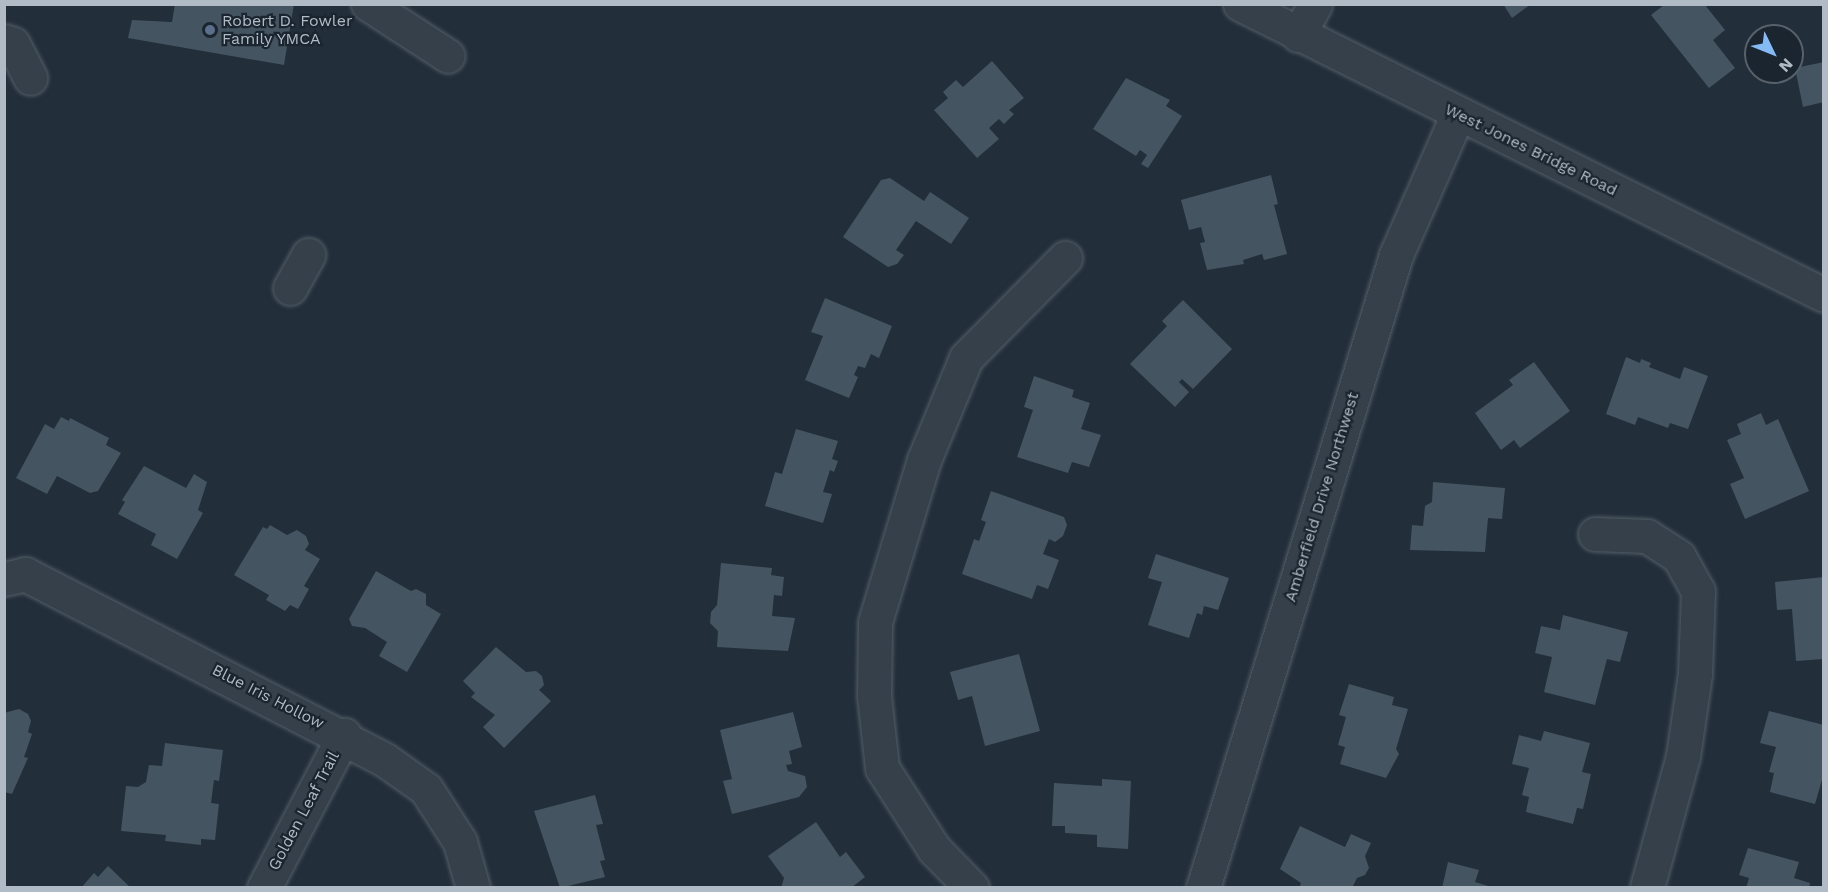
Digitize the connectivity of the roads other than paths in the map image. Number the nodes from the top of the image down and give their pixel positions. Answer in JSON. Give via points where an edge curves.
{"nodes":[{"id":1,"x":368,"y":4,"type":"edge"},
{"id":2,"x":1240,"y":4,"type":"edge"},
{"id":3,"x":1315,"y":4,"type":"edge"},
{"id":4,"x":1298,"y":35,"type":"junction"},
{"id":5,"x":4,"y":40,"type":"edge"},
{"id":6,"x":448,"y":56,"type":"dead end"},
{"id":7,"x":30,"y":78,"type":"dead end"},
{"id":8,"x":1458,"y":114,"type":"junction"},
{"id":9,"x":308,"y":255,"type":"dead end"},
{"id":10,"x":1065,"y":258,"type":"dead end"},
{"id":11,"x":290,"y":288,"type":"dead end"},
{"id":12,"x":1824,"y":295,"type":"edge"},
{"id":13,"x":1595,"y":534,"type":"dead end"},
{"id":14,"x":4,"y":579,"type":"edge"},
{"id":15,"x":344,"y":735,"type":"junction"},
{"id":16,"x":264,"y":888,"type":"edge"},
{"id":17,"x":473,"y":888,"type":"edge"},
{"id":18,"x":972,"y":888,"type":"edge"},
{"id":19,"x":1203,"y":888,"type":"edge"},
{"id":20,"x":1647,"y":888,"type":"edge"}],
"edges":[{"from":1,"to":6,"type":"street"},
{"from":2,"to":4,"type":"street","name":"West Jones Bridge Road"},
{"from":3,"to":4,"type":"street"},
{"from":4,"to":8,"type":"street","name":"West Jones Bridge Road"},
{"from":5,"to":7,"type":"street","via":[[13,44]]},
{"from":8,"to":12,"type":"street","name":"West Jones Bridge Road"},
{"from":8,"to":19,"type":"street","name":"Amberfield Drive Northwest","via":[[1395,255]]},
{"from":9,"to":11,"type":"street"},
{"from":10,"to":18,"type":"street","via":[[966,358],[924,460],[875,622],[874,696],[882,768],[933,849]]},
{"from":13,"to":20,"type":"street","via":[[1647,536],[1679,557],[1698,591],[1695,674],[1683,756]]},
{"from":14,"to":15,"type":"street","name":"Blue Iris Hollow","via":[[25,574]]},
{"from":15,"to":16,"type":"street","name":"Golden Leaf Trail"},
{"from":15,"to":17,"type":"street","name":"Blue Iris Hollow","via":[[426,789],[460,842]]}]}
